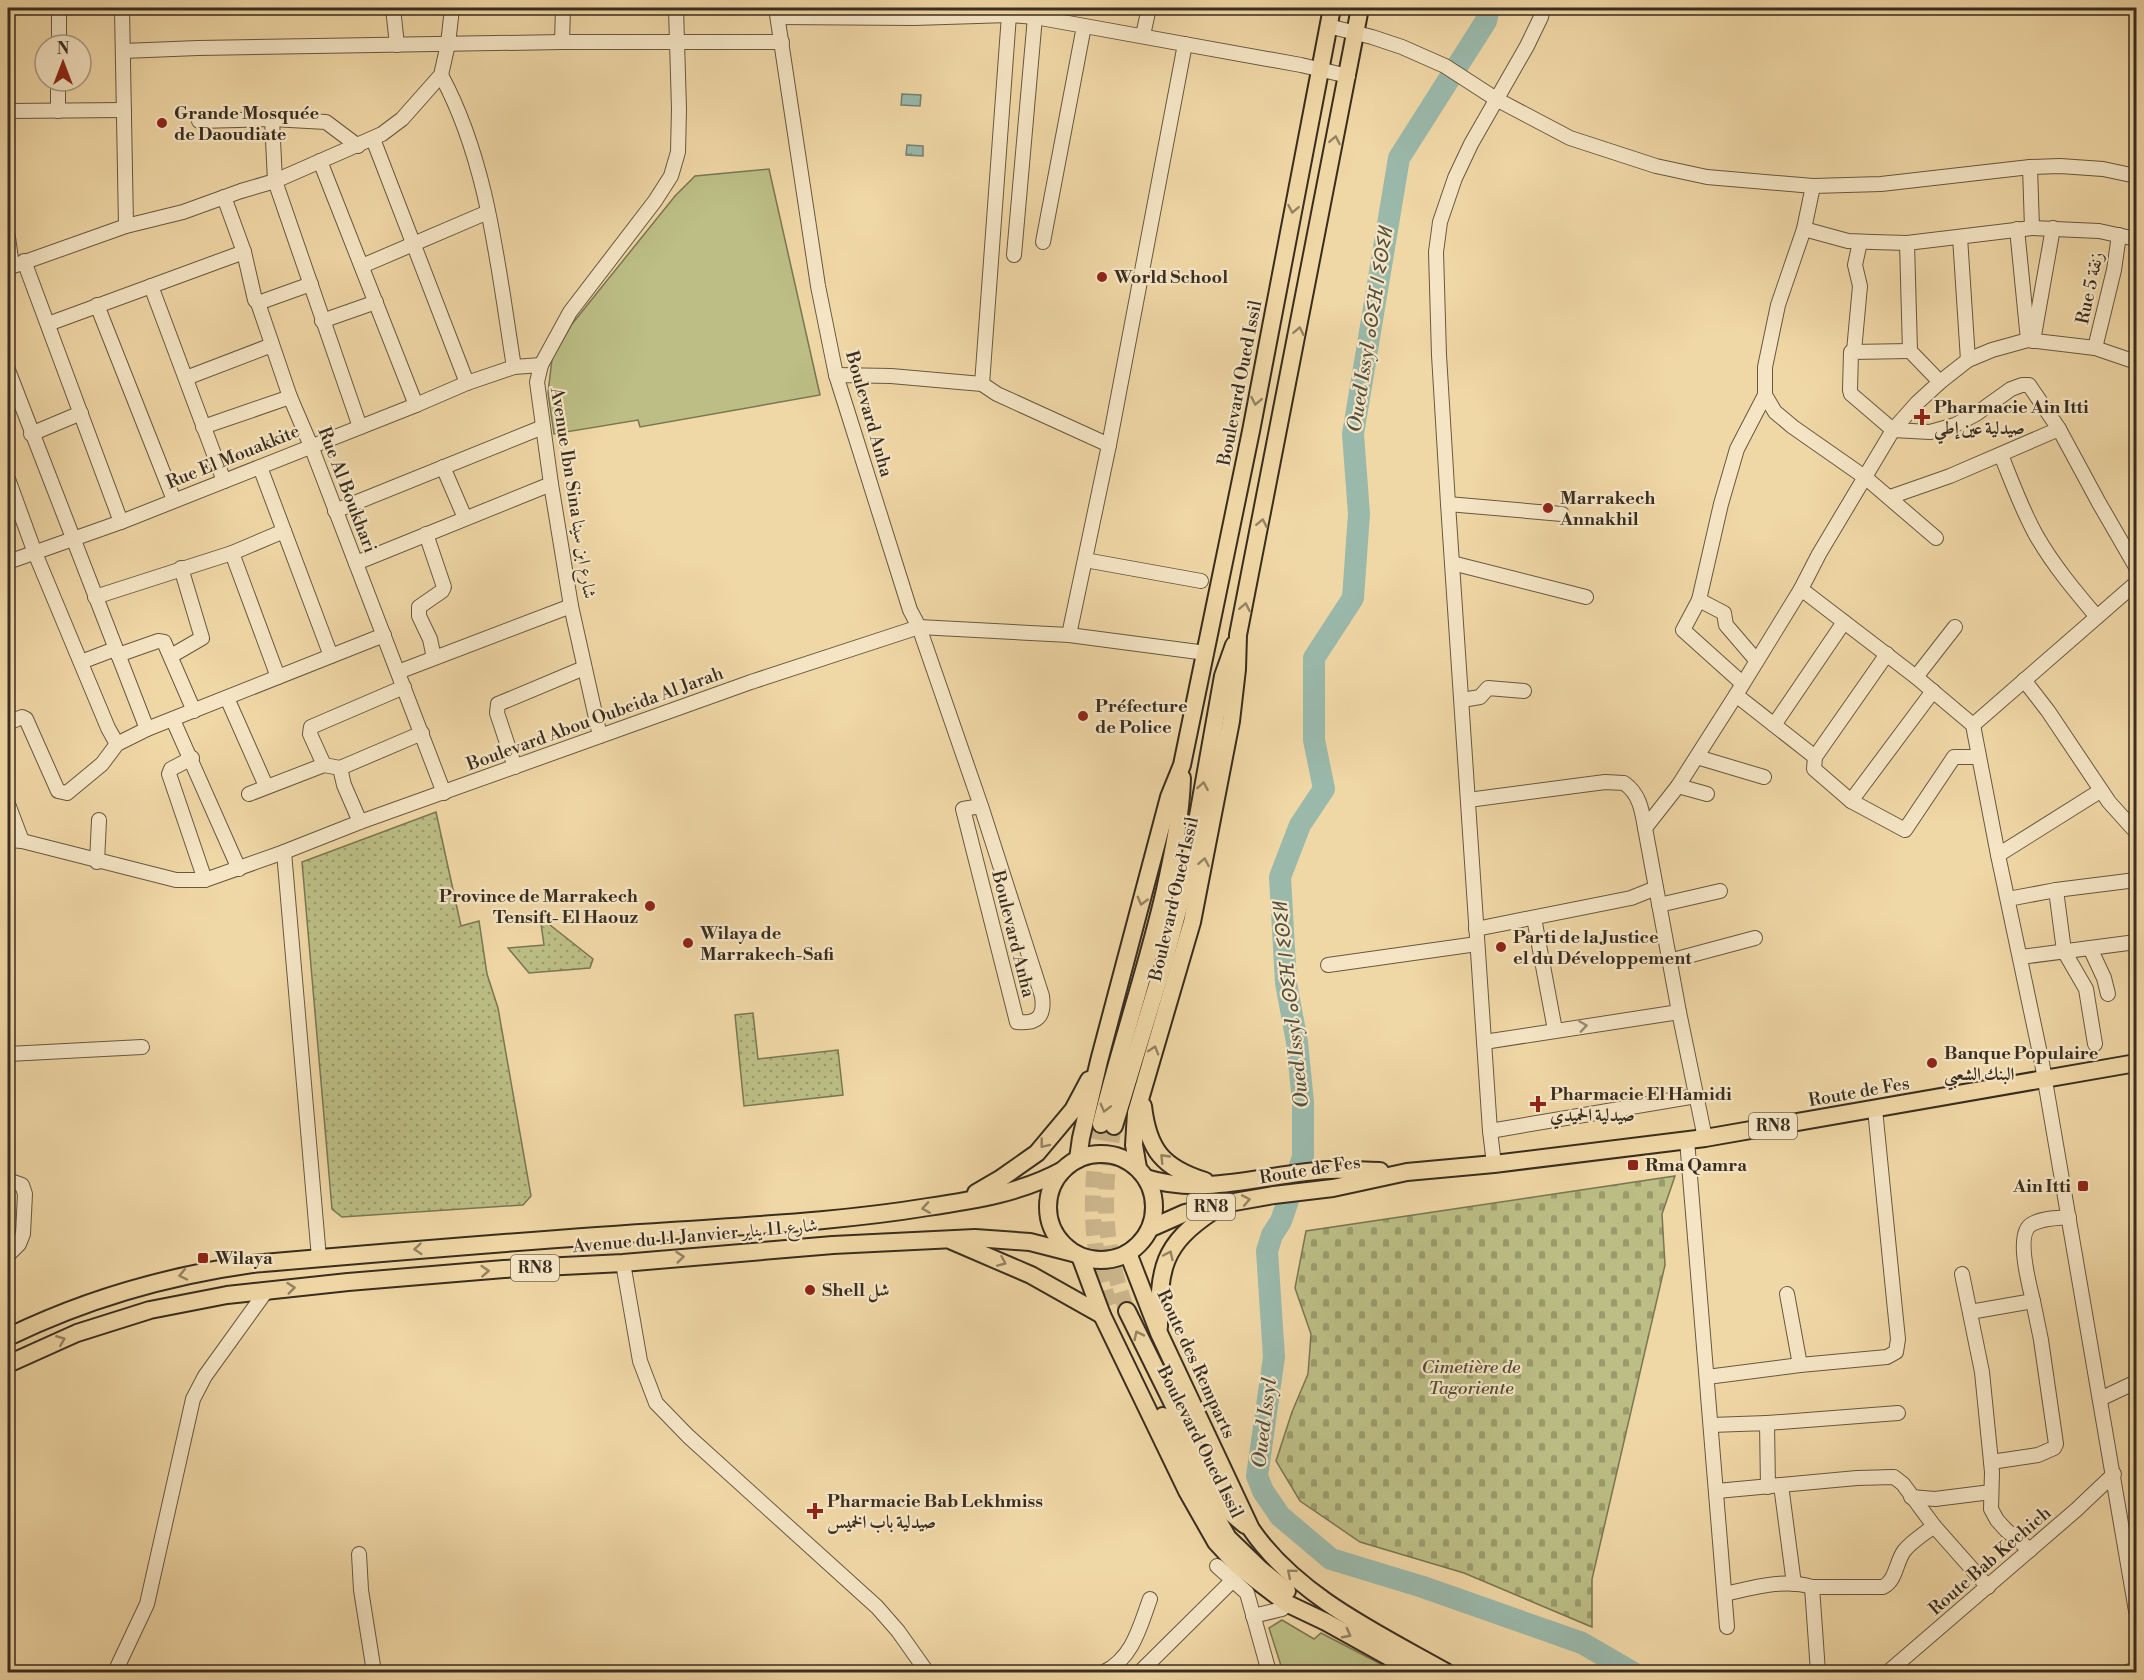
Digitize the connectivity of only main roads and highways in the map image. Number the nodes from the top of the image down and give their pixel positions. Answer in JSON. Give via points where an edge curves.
{"nodes":[{"id":1,"x":1332,"y":8,"type":"edge"},
{"id":2,"x":1360,"y":8,"type":"edge"},
{"id":3,"x":1238,"y":635,"type":"junction"},
{"id":4,"x":1182,"y":765,"type":"junction"},
{"id":5,"x":1099,"y":1061,"type":"junction"},
{"id":6,"x":2136,"y":1063,"type":"edge"},
{"id":7,"x":1142,"y":1091,"type":"junction"},
{"id":8,"x":1078,"y":1159,"type":"junction"},
{"id":9,"x":1063,"y":1170,"type":"junction"},
{"id":10,"x":1407,"y":1172,"type":"junction"},
{"id":11,"x":1142,"y":1173,"type":"junction"},
{"id":12,"x":1215,"y":1184,"type":"junction"},
{"id":13,"x":959,"y":1203,"type":"junction"},
{"id":14,"x":1223,"y":1204,"type":"junction"},
{"id":15,"x":1150,"y":1228,"type":"junction"},
{"id":16,"x":948,"y":1240,"type":"junction"},
{"id":17,"x":1128,"y":1253,"type":"junction"},
{"id":18,"x":1077,"y":1255,"type":"junction"},
{"id":19,"x":1114,"y":1313,"type":"junction"},
{"id":20,"x":1159,"y":1333,"type":"junction"},
{"id":21,"x":8,"y":1336,"type":"edge"},
{"id":22,"x":8,"y":1364,"type":"edge"},
{"id":23,"x":1251,"y":1529,"type":"junction"},
{"id":24,"x":1326,"y":1622,"type":"junction"},
{"id":25,"x":1416,"y":1672,"type":"edge"},
{"id":26,"x":1446,"y":1672,"type":"edge"}],
"edges":[{"from":1,"to":4,"type":"main road","name":"Boulevard Oued Issil","one_way":true},
{"from":3,"to":2,"type":"main road","name":"Boulevard Oued Issil","one_way":true},
{"from":4,"to":3,"type":"main road","name":"Boulevard Oued Issil","one_way":true,"via":[[1174,848],[1107,1125],[1165,959],[1180,903],[1223,676]]},
{"from":7,"to":3,"type":"main road","name":"Boulevard Oued Issil","one_way":true,"via":[[1192,922],[1230,721]]},
{"from":4,"to":5,"type":"main road","name":"Boulevard Oued Issil","one_way":true,"via":[[1169,797]]},
{"from":5,"to":8,"type":"main road","name":"Boulevard Oued Issil"},
{"from":5,"to":13,"type":"main road","one_way":true,"via":[[1073,1110],[1037,1152]]},
{"from":6,"to":10,"type":"main road","name":"Route de Fes","number":"RN8","via":[[1705,1138]]},
{"from":7,"to":11,"type":"main road","name":"Boulevard Oued Issil","via":[[1134,1145]]},
{"from":12,"to":7,"type":"main road","one_way":true,"via":[[1177,1170],[1158,1154],[1147,1132]]},
{"from":8,"to":9,"type":"main road","number":"RN8"},
{"from":8,"to":11,"type":"main road","number":"RN8","via":[[1108,1154]]},
{"from":9,"to":13,"type":"main road","name":"Avenue du 11 Janvier شارع 11 يناير","number":"RN8","via":[[1031,1186]]},
{"from":9,"to":18,"type":"main road","number":"RN8","via":[[1051,1188],[1048,1212],[1056,1236]]},
{"from":10,"to":12,"type":"main road","name":"Route de Fes","number":"RN8","via":[[1330,1170]]},
{"from":14,"to":10,"type":"main road","name":"Route de Fes","number":"RN8","one_way":true,"via":[[1333,1188]]},
{"from":11,"to":12,"type":"main road","name":"Route de Fes","number":"RN8","via":[[1161,1183]]},
{"from":11,"to":15,"type":"main road","via":[[1155,1203]]},
{"from":13,"to":21,"type":"main road","name":"Avenue du 11 Janvier شارع 11 يناير","number":"RN8","one_way":true,"via":[[820,1220],[502,1242],[217,1269],[146,1284],[66,1310]]},
{"from":14,"to":15,"type":"main road","name":"Route de Fes","number":"RN8","via":[[1185,1213]]},
{"from":20,"to":14,"type":"main road","one_way":true,"via":[[1159,1293],[1169,1251],[1192,1225]]},
{"from":15,"to":17,"type":"main road","number":"RN8","via":[[1142,1242]]},
{"from":16,"to":18,"type":"main road","name":"Avenue du 11 Janvier شارع 11 يناير","number":"RN8","via":[[1004,1239],[1042,1244]]},
{"from":16,"to":19,"type":"main road","one_way":true},
{"from":22,"to":16,"type":"main road","name":"Avenue du 11 Janvier شارع 11 يناير","number":"RN8","one_way":true,"via":[[124,1317],[199,1299],[267,1290],[419,1275]]},
{"from":17,"to":18,"type":"main road","number":"RN8","via":[[1103,1261]]},
{"from":17,"to":20,"type":"main road","name":"Route des Remparts"},
{"from":18,"to":19,"type":"main road"},
{"from":23,"to":19,"type":"main road","name":"Boulevard Oued Issil","one_way":true,"via":[[1231,1514],[1216,1491]]},
{"from":19,"to":24,"type":"main road","name":"Boulevard Oued Issil","via":[[1228,1538]]},
{"from":19,"to":24,"type":"main road","via":[[1187,1491],[1210,1533],[1239,1567],[1286,1603]]},
{"from":20,"to":23,"type":"main road","name":"Route des Remparts"},
{"from":26,"to":23,"type":"main road","name":"Route des Remparts","one_way":true,"via":[[1314,1593],[1273,1556]]},
{"from":24,"to":25,"type":"main road","one_way":true}]}
